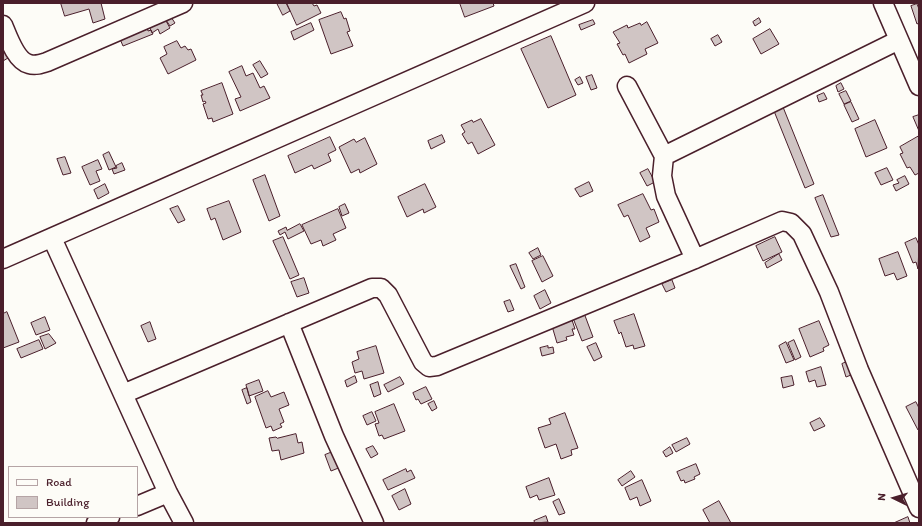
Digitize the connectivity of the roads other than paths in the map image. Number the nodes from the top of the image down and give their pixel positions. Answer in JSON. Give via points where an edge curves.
{"nodes":[{"id":1,"x":183,"y":3,"type":"edge"},
{"id":2,"x":585,"y":3,"type":"edge"},
{"id":3,"x":883,"y":3,"type":"edge"},
{"id":4,"x":563,"y":7,"type":"edge"},
{"id":5,"x":3,"y":25,"type":"edge"},
{"id":6,"x":899,"y":40,"type":"junction"},
{"id":7,"x":627,"y":86,"type":"dead end"},
{"id":8,"x":919,"y":86,"type":"edge"},
{"id":9,"x":664,"y":156,"type":"junction"},
{"id":10,"x":52,"y":238,"type":"junction"},
{"id":11,"x":3,"y":259,"type":"edge"},
{"id":12,"x":695,"y":259,"type":"junction"},
{"id":13,"x":289,"y":323,"type":"junction"},
{"id":14,"x":123,"y":394,"type":"junction"},
{"id":15,"x":168,"y":494,"type":"junction"},
{"id":16,"x":138,"y":506,"type":"edge"},
{"id":17,"x":919,"y":508,"type":"edge"},
{"id":18,"x":108,"y":518,"type":"edge"},
{"id":19,"x":96,"y":523,"type":"edge"},
{"id":20,"x":184,"y":523,"type":"edge"},
{"id":21,"x":374,"y":523,"type":"edge"}],
"edges":[{"from":1,"to":5,"type":"street","via":[[36,65],[20,59]]},
{"from":2,"to":4,"type":"street"},
{"from":3,"to":6,"type":"street"},
{"from":4,"to":10,"type":"street"},
{"from":6,"to":8,"type":"street"},
{"from":6,"to":9,"type":"street"},
{"from":7,"to":9,"type":"street"},
{"from":9,"to":12,"type":"street","via":[[662,176],[666,196]]},
{"from":10,"to":11,"type":"street"},
{"from":10,"to":14,"type":"street"},
{"from":12,"to":13,"type":"street","via":[[437,366],[429,367],[423,362],[388,295],[381,288],[372,288]]},
{"from":12,"to":17,"type":"street","via":[[782,221],[791,223],[802,234],[829,292],[859,370]]},
{"from":13,"to":14,"type":"street"},
{"from":13,"to":21,"type":"street","via":[[334,436]]},
{"from":14,"to":15,"type":"street"},
{"from":15,"to":16,"type":"street"},
{"from":15,"to":20,"type":"street"},
{"from":18,"to":19,"type":"street"}]}
